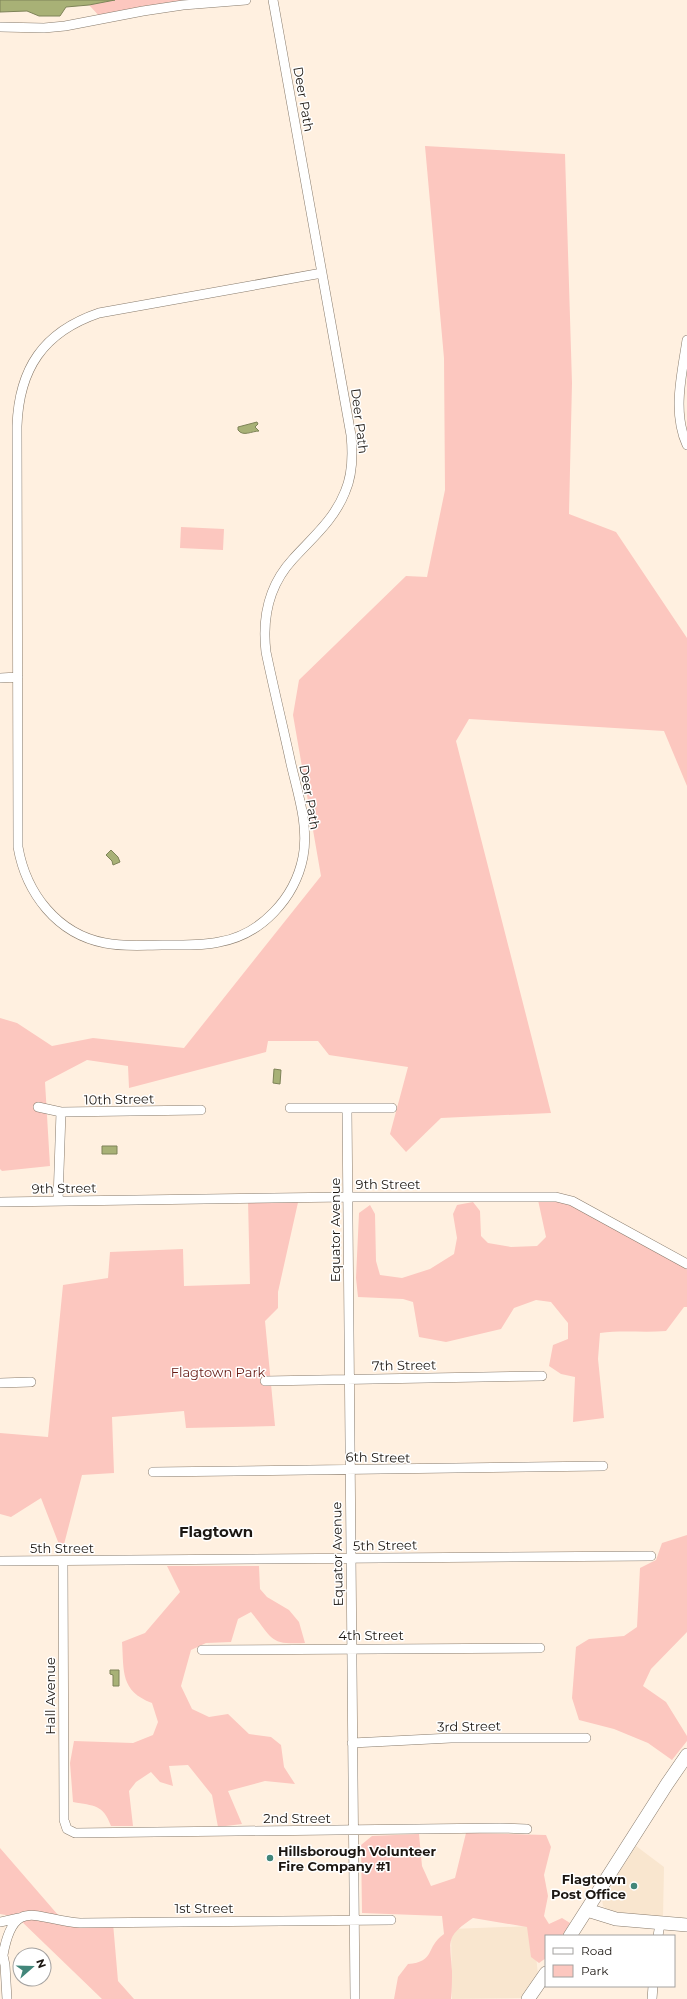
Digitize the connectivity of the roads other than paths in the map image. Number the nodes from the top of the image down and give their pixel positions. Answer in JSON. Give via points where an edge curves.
{"nodes":[{"id":1,"x":246,"y":0,"type":"edge"},
{"id":2,"x":273,"y":0,"type":"edge"},
{"id":3,"x":0,"y":26,"type":"edge"},
{"id":4,"x":322,"y":273,"type":"junction"},
{"id":5,"x":687,"y":340,"type":"edge"},
{"id":6,"x":687,"y":445,"type":"edge"},
{"id":7,"x":18,"y":677,"type":"junction"},
{"id":8,"x":0,"y":678,"type":"edge"},
{"id":9,"x":38,"y":1106,"type":"dead end"},
{"id":10,"x":290,"y":1108,"type":"dead end"},
{"id":11,"x":392,"y":1108,"type":"dead end"},
{"id":12,"x":347,"y":1109,"type":"junction"},
{"id":13,"x":201,"y":1110,"type":"dead end"},
{"id":14,"x":61,"y":1112,"type":"junction"},
{"id":15,"x":347,"y":1197,"type":"junction"},
{"id":16,"x":58,"y":1200,"type":"junction"},
{"id":17,"x":0,"y":1202,"type":"edge"},
{"id":18,"x":687,"y":1264,"type":"edge"},
{"id":19,"x":542,"y":1376,"type":"dead end"},
{"id":20,"x":349,"y":1379,"type":"junction"},
{"id":21,"x":265,"y":1381,"type":"dead end"},
{"id":22,"x":31,"y":1382,"type":"dead end"},
{"id":23,"x":0,"y":1383,"type":"edge"},
{"id":24,"x":603,"y":1466,"type":"dead end"},
{"id":25,"x":349,"y":1469,"type":"junction"},
{"id":26,"x":153,"y":1472,"type":"dead end"},
{"id":27,"x":651,"y":1556,"type":"dead end"},
{"id":28,"x":350,"y":1559,"type":"junction"},
{"id":29,"x":0,"y":1561,"type":"edge"},
{"id":30,"x":63,"y":1561,"type":"junction"},
{"id":31,"x":351,"y":1648,"type":"junction"},
{"id":32,"x":540,"y":1648,"type":"dead end"},
{"id":33,"x":202,"y":1650,"type":"dead end"},
{"id":34,"x":586,"y":1738,"type":"dead end"},
{"id":35,"x":352,"y":1743,"type":"junction"},
{"id":36,"x":687,"y":1755,"type":"edge"},
{"id":37,"x":67,"y":1829,"type":"joint"},
{"id":38,"x":527,"y":1829,"type":"dead end"},
{"id":39,"x":354,"y":1831,"type":"junction"},
{"id":40,"x":587,"y":1910,"type":"junction"},
{"id":41,"x":19,"y":1918,"type":"junction"},
{"id":42,"x":354,"y":1920,"type":"junction"},
{"id":43,"x":391,"y":1920,"type":"dead end"},
{"id":44,"x":0,"y":1922,"type":"edge"},
{"id":45,"x":687,"y":1925,"type":"edge"},
{"id":46,"x":659,"y":1930,"type":"edge"},
{"id":47,"x":571,"y":1935,"type":"edge"},
{"id":48,"x":0,"y":1945,"type":"edge"},
{"id":49,"x":3,"y":1955,"type":"junction"},
{"id":50,"x":545,"y":1974,"type":"edge"},
{"id":51,"x":653,"y":1987,"type":"edge"},
{"id":52,"x":7,"y":1999,"type":"edge"},
{"id":53,"x":356,"y":1999,"type":"edge"},
{"id":54,"x":528,"y":1999,"type":"edge"},
{"id":55,"x":652,"y":1999,"type":"edge"}],
"edges":[{"from":1,"to":3,"type":"street","via":[[149,10],[65,26]]},
{"from":2,"to":4,"type":"street","name":"Deer Path"},
{"from":4,"to":7,"type":"street","name":"Deer Path","via":[[99,313],[60,332],[38,354],[24,380],[18,406]]},
{"from":4,"to":7,"type":"street","name":"Deer Path","via":[[353,454],[347,488],[340,504],[283,571],[267,608],[266,652],[304,824],[305,840],[300,868],[287,896],[278,908],[256,926],[234,938],[194,945],[123,946],[104,943],[76,933],[52,916],[33,892],[26,878],[18,847]]},
{"from":5,"to":6,"type":"street","via":[[678,400]]},
{"from":7,"to":8,"type":"street"},
{"from":9,"to":14,"type":"street","name":"10th Street"},
{"from":10,"to":12,"type":"street"},
{"from":11,"to":12,"type":"street"},
{"from":12,"to":15,"type":"street","name":"Equator Avenue"},
{"from":13,"to":14,"type":"street","name":"10th Street"},
{"from":14,"to":16,"type":"street"},
{"from":15,"to":16,"type":"street","name":"9th Street"},
{"from":15,"to":18,"type":"street","name":"9th Street","via":[[556,1197],[572,1201]]},
{"from":15,"to":20,"type":"street","name":"Equator Avenue"},
{"from":16,"to":17,"type":"street","name":"9th Street"},
{"from":19,"to":20,"type":"street","name":"7th Street"},
{"from":20,"to":21,"type":"street","name":"7th Street"},
{"from":20,"to":25,"type":"street","name":"Equator Avenue"},
{"from":22,"to":23,"type":"street"},
{"from":24,"to":25,"type":"street","name":"6th Street"},
{"from":25,"to":26,"type":"street","name":"6th Street"},
{"from":25,"to":28,"type":"street","name":"Equator Avenue"},
{"from":27,"to":28,"type":"street","name":"5th Street"},
{"from":28,"to":30,"type":"street","name":"5th Street"},
{"from":28,"to":31,"type":"street","name":"Equator Avenue"},
{"from":29,"to":30,"type":"street","name":"5th Street"},
{"from":30,"to":37,"type":"street","name":"Hall Avenue","via":[[64,1820]]},
{"from":31,"to":32,"type":"street","name":"4th Street"},
{"from":31,"to":33,"type":"street","name":"4th Street"},
{"from":31,"to":35,"type":"street","name":"Equator Avenue"},
{"from":34,"to":35,"type":"street","name":"3rd Street","via":[[451,1738]]},
{"from":35,"to":39,"type":"street","name":"Equator Avenue"},
{"from":36,"to":40,"type":"street"},
{"from":37,"to":39,"type":"street","name":"2nd Street","via":[[75,1833]]},
{"from":38,"to":39,"type":"street","name":"2nd Street"},
{"from":39,"to":42,"type":"street","name":"Equator Avenue"},
{"from":40,"to":46,"type":"street"},
{"from":40,"to":47,"type":"street"},
{"from":41,"to":42,"type":"street","name":"1st Street","via":[[26,1914],[35,1914],[80,1923]]},
{"from":41,"to":44,"type":"street","name":"1st Street"},
{"from":41,"to":49,"type":"street","via":[[6,1938]]},
{"from":42,"to":43,"type":"street","name":"1st Street"},
{"from":42,"to":53,"type":"street","name":"Equator Avenue"},
{"from":45,"to":46,"type":"street"},
{"from":48,"to":49,"type":"street"},
{"from":49,"to":52,"type":"street"},
{"from":50,"to":54,"type":"street"},
{"from":51,"to":55,"type":"street"}]}
